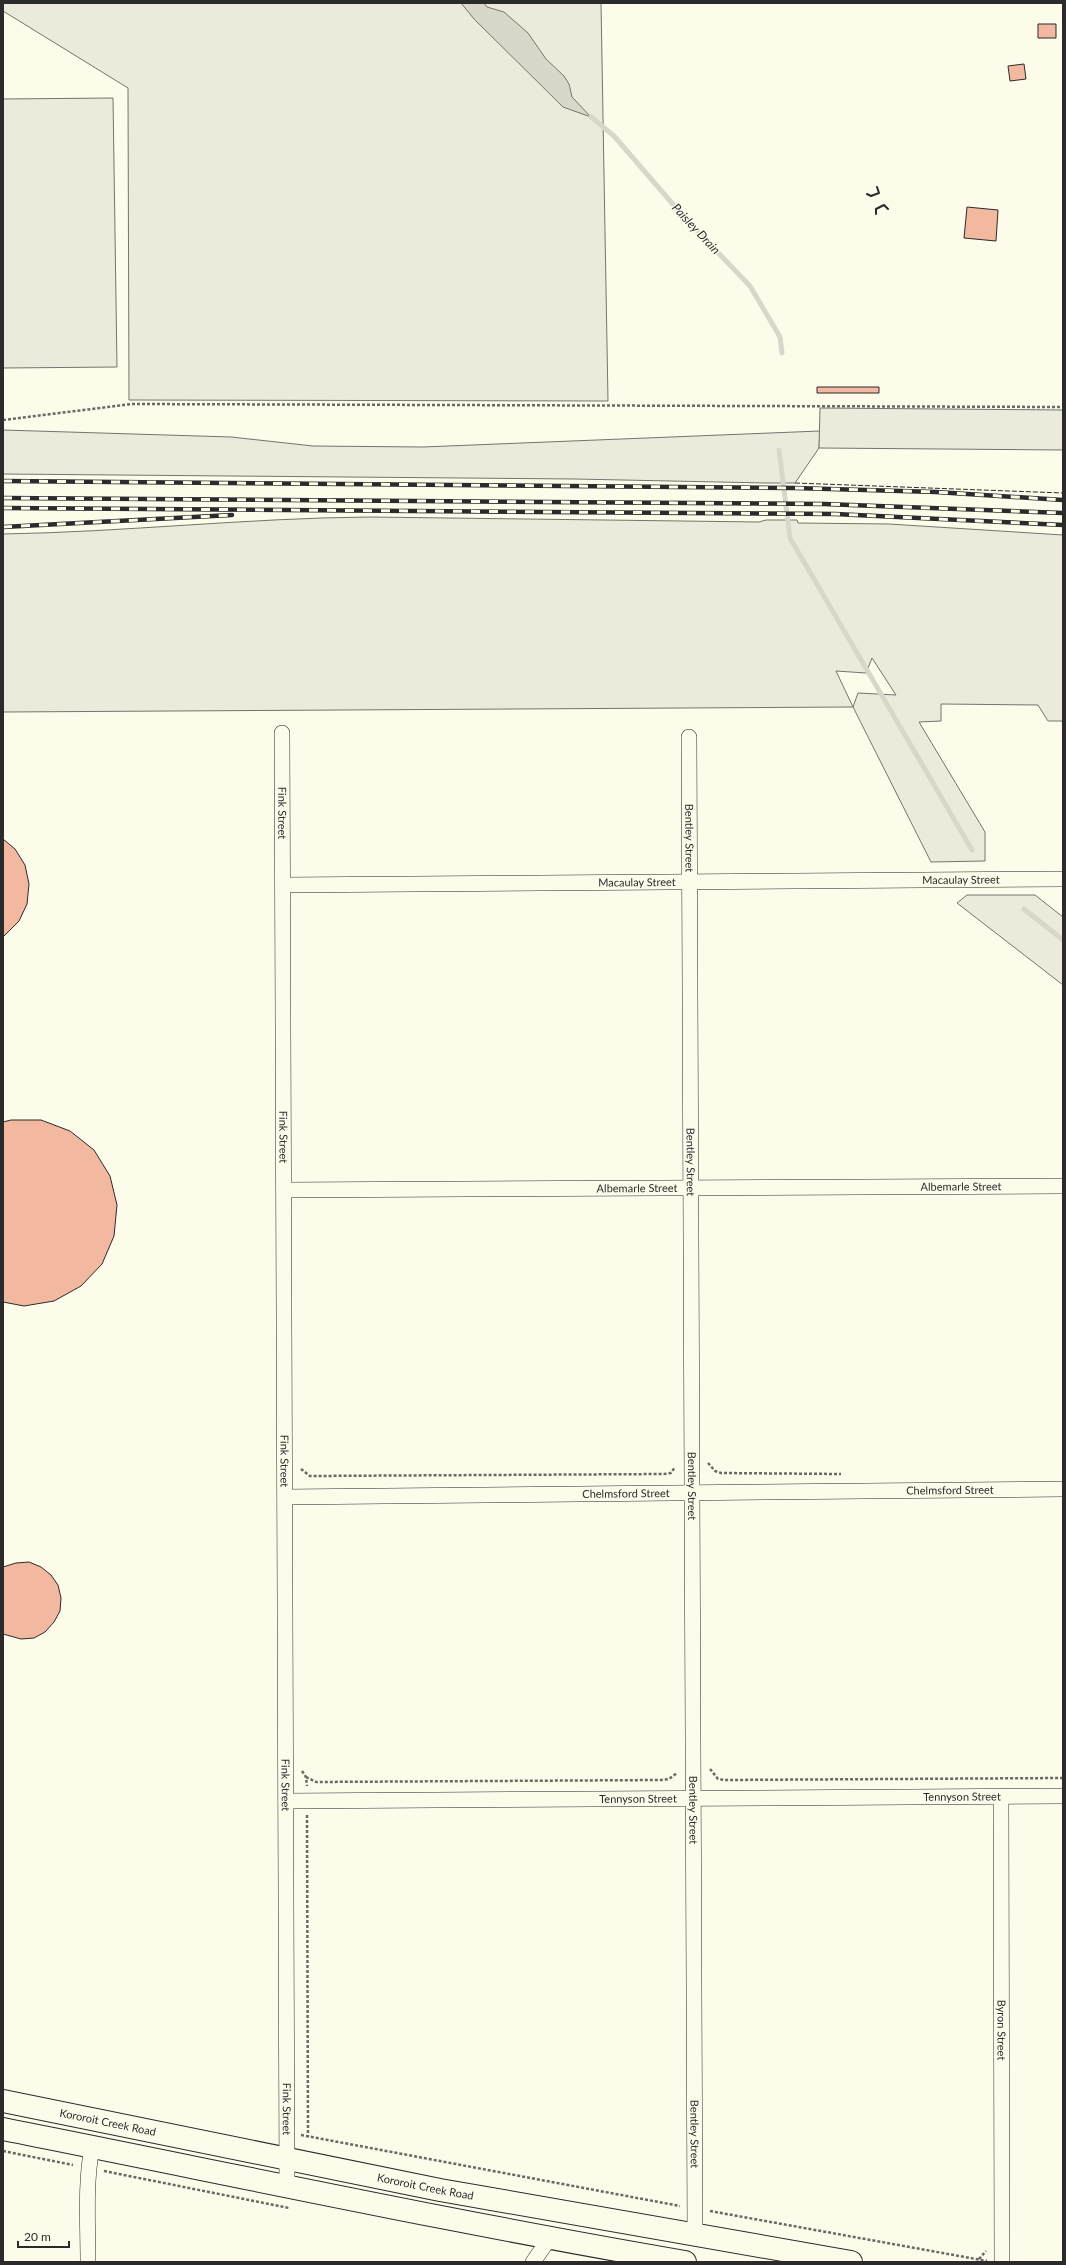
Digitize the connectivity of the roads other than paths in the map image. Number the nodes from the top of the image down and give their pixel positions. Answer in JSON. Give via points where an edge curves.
{"nodes":[{"id":1,"x":282,"y":734,"type":"dead end"},
{"id":2,"x":690,"y":737,"type":"dead end"},
{"id":3,"x":1063,"y":879,"type":"edge"},
{"id":4,"x":690,"y":883,"type":"junction"},
{"id":5,"x":283,"y":885,"type":"junction"},
{"id":6,"x":1063,"y":1186,"type":"edge"},
{"id":7,"x":692,"y":1188,"type":"junction"},
{"id":8,"x":284,"y":1190,"type":"junction"},
{"id":9,"x":1063,"y":1489,"type":"edge"},
{"id":10,"x":692,"y":1492,"type":"junction"},
{"id":11,"x":285,"y":1497,"type":"junction"},
{"id":12,"x":1063,"y":1796,"type":"edge"},
{"id":13,"x":1001,"y":1797,"type":"junction"},
{"id":14,"x":694,"y":1799,"type":"junction"},
{"id":15,"x":286,"y":1801,"type":"junction"},
{"id":16,"x":3,"y":2101,"type":"edge"},
{"id":17,"x":3,"y":2129,"type":"edge"},
{"id":18,"x":92,"y":2147,"type":"junction"},
{"id":19,"x":287,"y":2158,"type":"junction"},
{"id":20,"x":287,"y":2188,"type":"junction"},
{"id":21,"x":695,"y":2235,"type":"junction"},
{"id":22,"x":549,"y":2239,"type":"junction"},
{"id":23,"x":88,"y":2262,"type":"edge"},
{"id":24,"x":533,"y":2262,"type":"edge"},
{"id":25,"x":685,"y":2262,"type":"edge"},
{"id":26,"x":851,"y":2262,"type":"edge"},
{"id":27,"x":996,"y":2262,"type":"edge"}],
"edges":[{"from":1,"to":5,"type":"street","name":"Fink Street"},
{"from":2,"to":4,"type":"street","name":"Bentley Street"},
{"from":3,"to":4,"type":"street","name":"Macaulay Street"},
{"from":4,"to":5,"type":"street","name":"Macaulay Street"},
{"from":4,"to":7,"type":"street","name":"Bentley Street"},
{"from":5,"to":8,"type":"street","name":"Fink Street"},
{"from":6,"to":7,"type":"street","name":"Albemarle Street"},
{"from":7,"to":8,"type":"street","name":"Albemarle Street"},
{"from":7,"to":10,"type":"street","name":"Bentley Street"},
{"from":8,"to":11,"type":"street","name":"Fink Street"},
{"from":9,"to":10,"type":"street","name":"Chelmsford Street"},
{"from":10,"to":11,"type":"street","name":"Chelmsford Street"},
{"from":10,"to":14,"type":"street","name":"Bentley Street"},
{"from":11,"to":15,"type":"street","name":"Fink Street"},
{"from":12,"to":13,"type":"street","name":"Tennyson Street"},
{"from":13,"to":14,"type":"street","name":"Tennyson Street"},
{"from":13,"to":27,"type":"street","name":"Byron Street"},
{"from":14,"to":15,"type":"street","name":"Tennyson Street"},
{"from":14,"to":21,"type":"street","name":"Bentley Street"},
{"from":15,"to":19,"type":"street","name":"Fink Street"},
{"from":16,"to":19,"type":"main road","name":"Kororoit Creek Road"},
{"from":17,"to":18,"type":"main road"},
{"from":18,"to":20,"type":"main road"},
{"from":18,"to":23,"type":"street","via":[[88,2164]]},
{"from":19,"to":20,"type":"street","name":"Fink Street"},
{"from":19,"to":21,"type":"main road","name":"Kororoit Creek Road","via":[[440,2190]]},
{"from":20,"to":22,"type":"main road"},
{"from":21,"to":26,"type":"main road","name":"Kororoit Creek Road"},
{"from":22,"to":24,"type":"street"},
{"from":22,"to":25,"type":"main road"}]}
